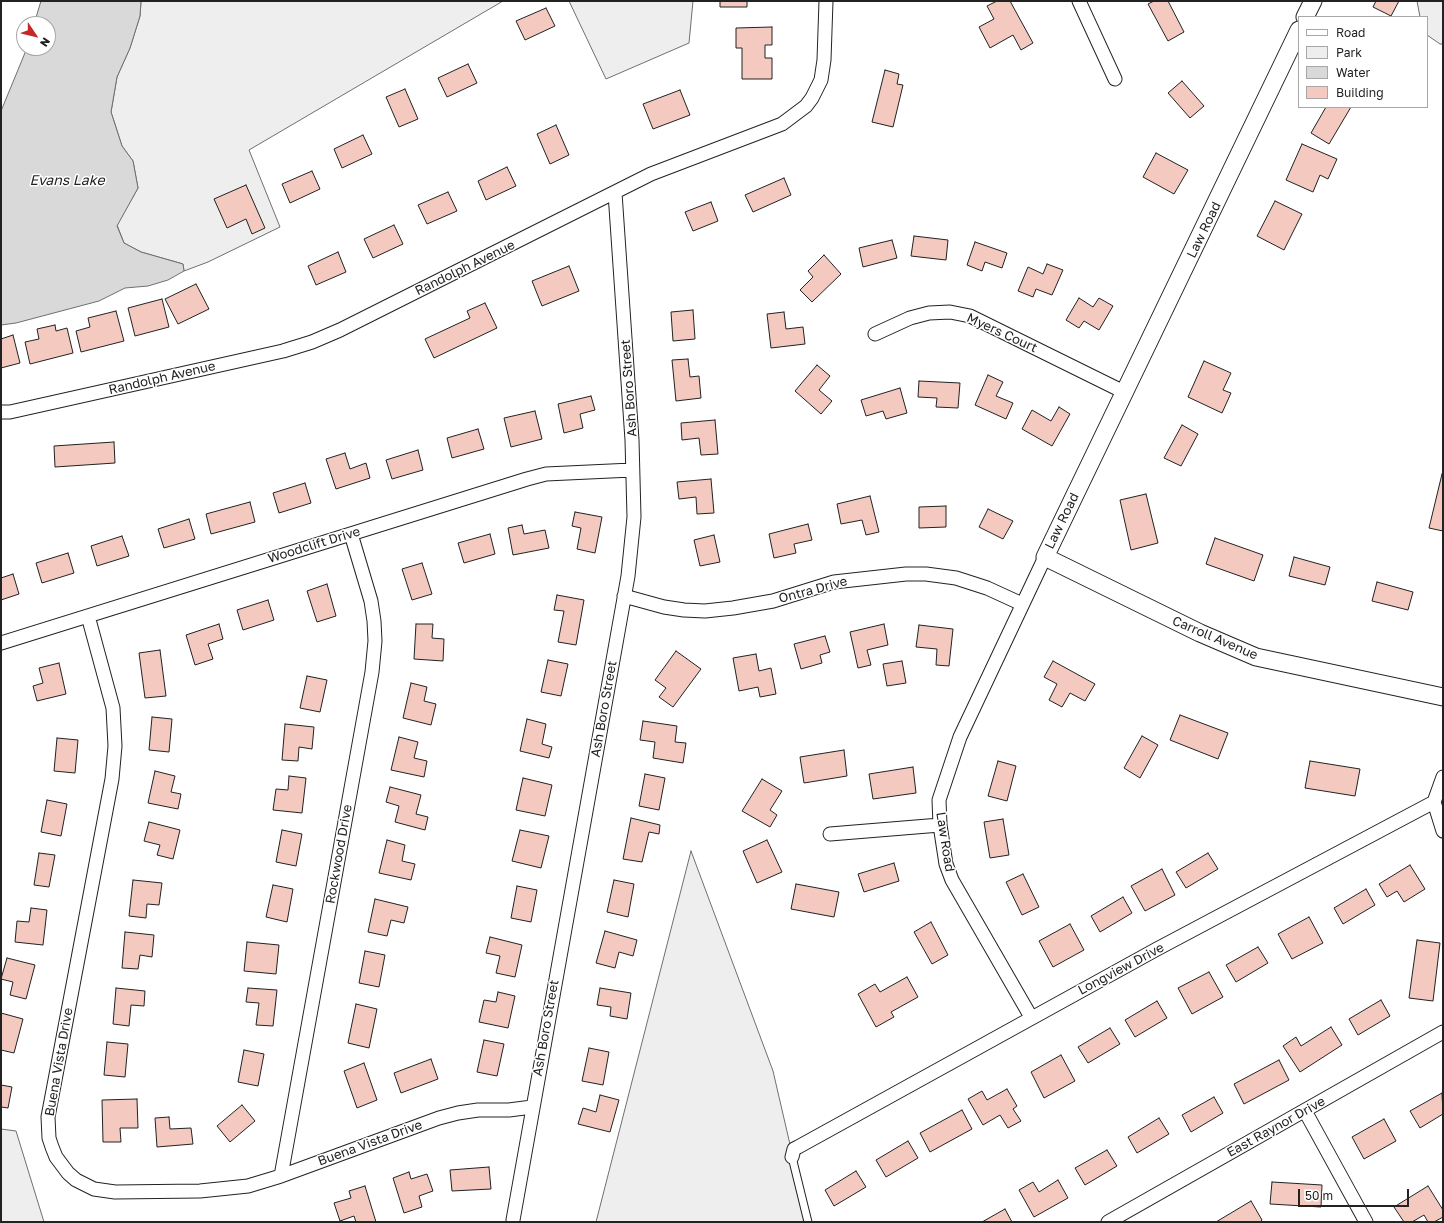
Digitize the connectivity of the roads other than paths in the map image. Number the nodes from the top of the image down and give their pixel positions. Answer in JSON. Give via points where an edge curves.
{"nodes":[{"id":1,"x":826,"y":1,"type":"edge"},
{"id":2,"x":1079,"y":1,"type":"edge"},
{"id":3,"x":1313,"y":1,"type":"edge"},
{"id":4,"x":1306,"y":16,"type":"edge"},
{"id":5,"x":1298,"y":32,"type":"edge"},
{"id":6,"x":1115,"y":79,"type":"dead end"},
{"id":7,"x":615,"y":193,"type":"junction"},
{"id":8,"x":875,"y":334,"type":"dead end"},
{"id":9,"x":1124,"y":392,"type":"junction"},
{"id":10,"x":1,"y":412,"type":"edge"},
{"id":11,"x":632,"y":470,"type":"junction"},
{"id":12,"x":351,"y":534,"type":"junction"},
{"id":13,"x":1045,"y":556,"type":"junction"},
{"id":14,"x":624,"y":596,"type":"junction"},
{"id":15,"x":1022,"y":604,"type":"junction"},
{"id":16,"x":88,"y":616,"type":"junction"},
{"id":17,"x":1,"y":643,"type":"edge"},
{"id":18,"x":1443,"y":697,"type":"edge"},
{"id":19,"x":1443,"y":777,"type":"edge"},
{"id":20,"x":1434,"y":802,"type":"junction"},
{"id":21,"x":940,"y":825,"type":"junction"},
{"id":22,"x":1443,"y":831,"type":"edge"},
{"id":23,"x":830,"y":834,"type":"dead end"},
{"id":24,"x":1031,"y":1018,"type":"junction"},
{"id":25,"x":1443,"y":1032,"type":"edge"},
{"id":26,"x":532,"y":1107,"type":"junction"},
{"id":27,"x":1304,"y":1111,"type":"junction"},
{"id":28,"x":792,"y":1158,"type":"joint"},
{"id":29,"x":281,"y":1176,"type":"junction"},
{"id":30,"x":513,"y":1220,"type":"dead end"},
{"id":31,"x":808,"y":1222,"type":"edge"},
{"id":32,"x":1108,"y":1222,"type":"edge"},
{"id":33,"x":1366,"y":1222,"type":"edge"}],
"edges":[{"from":1,"to":7,"type":"street","name":"Randolph Avenue","via":[[821,80],[812,98],[799,113],[782,124],[651,174]]},
{"from":2,"to":6,"type":"street"},
{"from":3,"to":4,"type":"street"},
{"from":5,"to":9,"type":"street","name":"Law Road"},
{"from":7,"to":10,"type":"street","name":"Randolph Avenue","via":[[312,342],[283,351]]},
{"from":7,"to":11,"type":"street","name":"Ash Boro Street"},
{"from":8,"to":9,"type":"street","name":"Myers Court","via":[[910,318],[929,313],[950,312],[970,316]]},
{"from":9,"to":13,"type":"street","name":"Law Road"},
{"from":11,"to":12,"type":"street","name":"Woodclift Drive","via":[[546,474]]},
{"from":11,"to":14,"type":"street","name":"Ash Boro Street","via":[[634,517]]},
{"from":12,"to":16,"type":"street","name":"Woodclift Drive"},
{"from":12,"to":29,"type":"street","name":"Rockwood Drive","via":[[371,601],[375,641],[372,672]]},
{"from":13,"to":15,"type":"street","name":"Law Road"},
{"from":13,"to":18,"type":"street","name":"Carroll Avenue","via":[[1200,633],[1256,657]]},
{"from":14,"to":15,"type":"street","name":"Ontra Drive","via":[[664,607],[705,611],[773,601],[834,582],[926,574],[956,578],[987,588]]},
{"from":14,"to":26,"type":"street","name":"Ash Boro Street"},
{"from":15,"to":21,"type":"street","name":"Law Road","via":[[952,756],[939,800]]},
{"from":16,"to":17,"type":"street","name":"Woodclift Drive"},
{"from":16,"to":29,"type":"street","name":"Buena Vista Drive","via":[[113,708],[115,746],[111,786],[48,1117],[52,1147],[68,1173],[85,1185],[104,1191],[200,1191],[248,1186]]},
{"from":19,"to":20,"type":"street"},
{"from":20,"to":22,"type":"street"},
{"from":20,"to":24,"type":"street","name":"Longview Drive"},
{"from":21,"to":23,"type":"street"},
{"from":21,"to":24,"type":"street","name":"Law Road","via":[[946,864],[952,880]]},
{"from":24,"to":28,"type":"street","name":"Longview Drive","via":[[798,1146]]},
{"from":25,"to":27,"type":"street","name":"East Raynor Drive"},
{"from":26,"to":29,"type":"street","name":"Buena Vista Drive","via":[[478,1110],[439,1118]]},
{"from":26,"to":30,"type":"street","name":"Ash Boro Street"},
{"from":27,"to":32,"type":"street","name":"East Raynor Drive"},
{"from":27,"to":33,"type":"street"},
{"from":28,"to":31,"type":"lane"}]}
